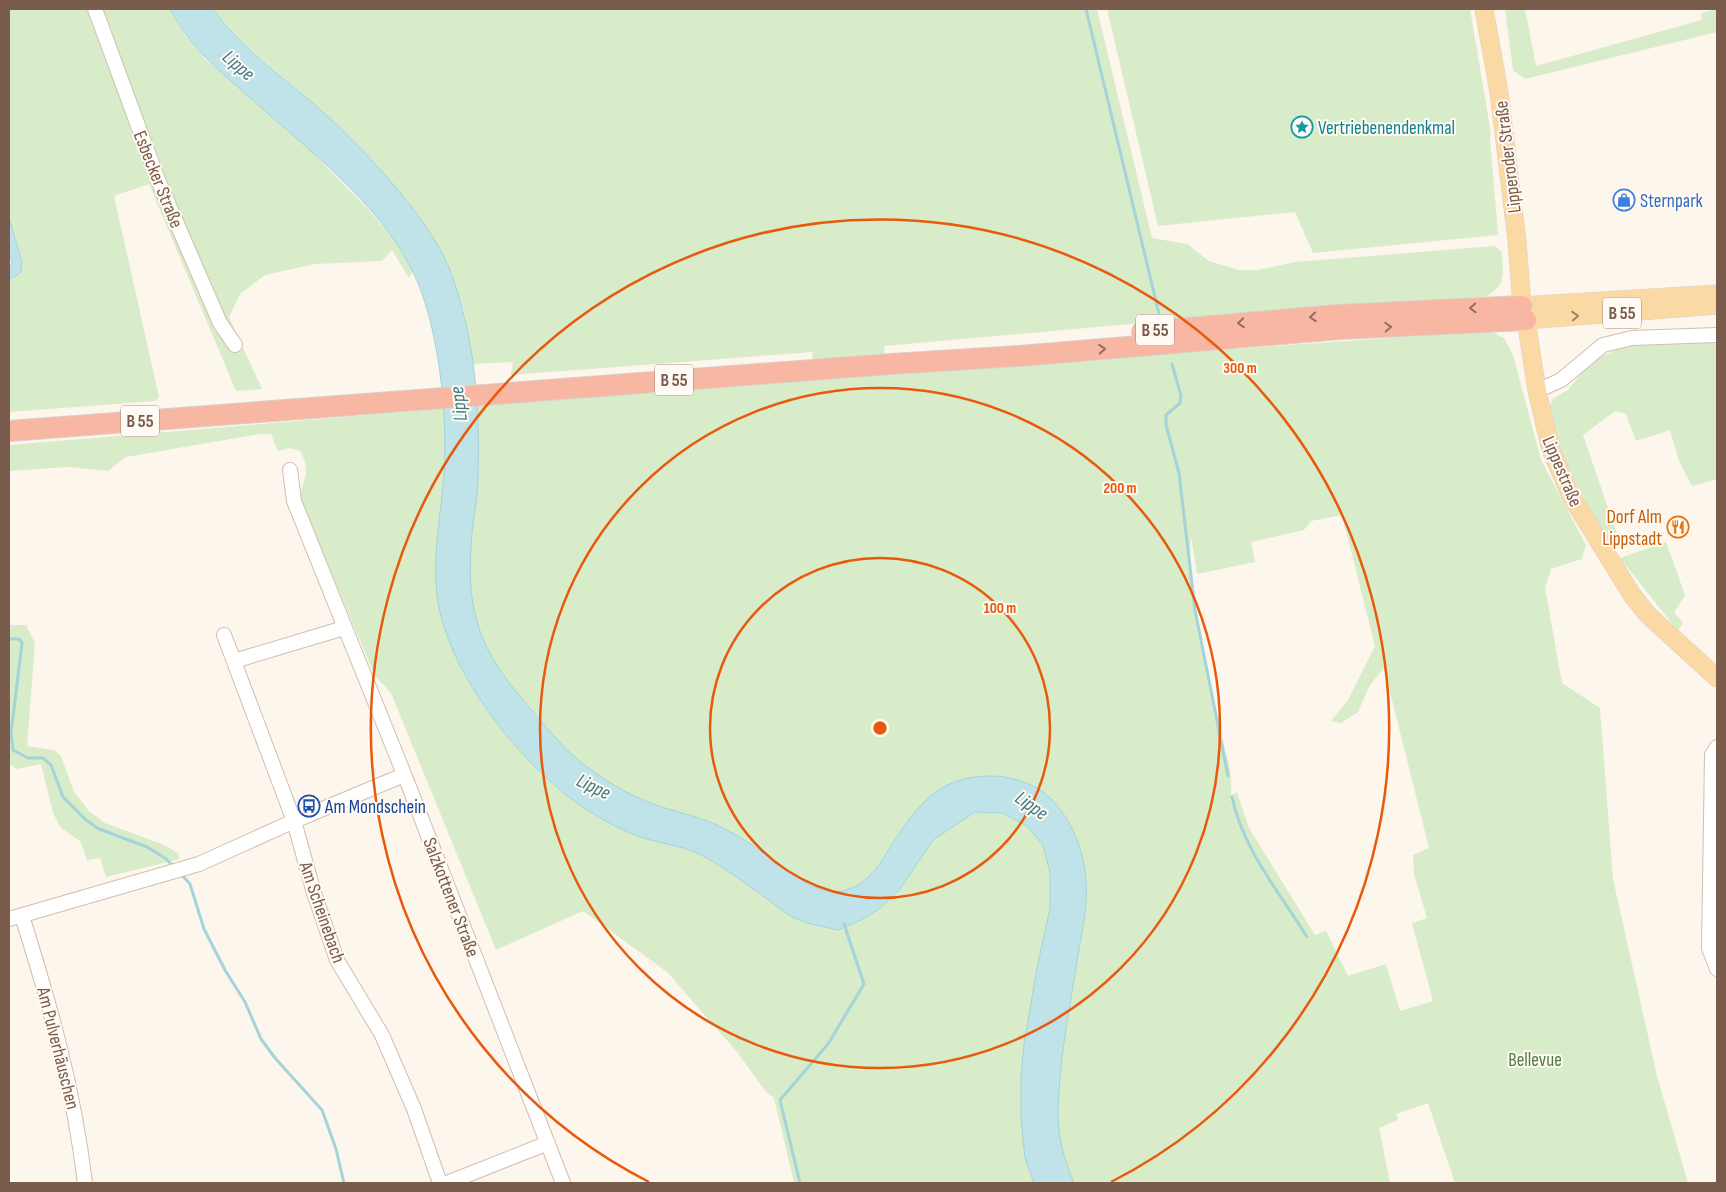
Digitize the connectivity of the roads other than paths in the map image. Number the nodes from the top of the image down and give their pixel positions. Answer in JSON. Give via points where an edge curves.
{"nodes":[{"id":1,"x":95,"y":9,"type":"edge"},
{"id":2,"x":1484,"y":9,"type":"edge"},
{"id":3,"x":1717,"y":294,"type":"edge"},
{"id":4,"x":1717,"y":305,"type":"edge"},
{"id":5,"x":1524,"y":313,"type":"junction"},
{"id":6,"x":1717,"y":335,"type":"edge"},
{"id":7,"x":235,"y":345,"type":"dead end"},
{"id":8,"x":1537,"y":391,"type":"junction"},
{"id":9,"x":375,"y":397,"type":"junction"},
{"id":10,"x":9,"y":419,"type":"edge"},
{"id":11,"x":9,"y":431,"type":"edge"},
{"id":12,"x":290,"y":470,"type":"dead end"},
{"id":13,"x":344,"y":628,"type":"junction"},
{"id":14,"x":224,"y":635,"type":"dead end"},
{"id":15,"x":234,"y":661,"type":"junction"},
{"id":16,"x":1717,"y":678,"type":"edge"},
{"id":17,"x":1717,"y":747,"type":"edge"},
{"id":18,"x":404,"y":775,"type":"junction"},
{"id":19,"x":294,"y":821,"type":"junction"},
{"id":20,"x":15,"y":918,"type":"edge"},
{"id":21,"x":1717,"y":969,"type":"edge"},
{"id":22,"x":548,"y":1143,"type":"junction"},
{"id":23,"x":85,"y":1183,"type":"edge"},
{"id":24,"x":440,"y":1183,"type":"edge"},
{"id":25,"x":447,"y":1183,"type":"edge"},
{"id":26,"x":564,"y":1183,"type":"edge"}],
"edges":[{"from":1,"to":7,"type":"street","name":"Esbecker Straße","via":[[165,197],[220,323]]},
{"from":2,"to":5,"type":"main road","name":"Lipperoder Straße","via":[[1501,102]]},
{"from":3,"to":5,"type":"main road","number":"B 55"},
{"from":5,"to":4,"type":"main road","number":"B 55","one_way":true},
{"from":5,"to":8,"type":"main road","name":"Lippestraße"},
{"from":5,"to":9,"type":"highway","number":"B 55","via":[[1338,322]]},
{"from":6,"to":8,"type":"street","via":[[1632,338],[1603,345],[1561,380]]},
{"from":8,"to":16,"type":"main road","name":"Lippestraße","via":[[1551,450],[1570,496],[1606,556],[1648,614]]},
{"from":9,"to":10,"type":"highway","number":"B 55"},
{"from":9,"to":11,"type":"highway","number":"B 55"},
{"from":12,"to":13,"type":"street","name":"Salzkottener Straße","via":[[294,501]]},
{"from":13,"to":15,"type":"street"},
{"from":13,"to":18,"type":"street","name":"Salzkottener Straße"},
{"from":14,"to":15,"type":"street","name":"Am Scheinebach"},
{"from":15,"to":19,"type":"street","name":"Am Scheinebach"},
{"from":17,"to":21,"type":"street","via":[[1712,755],[1710,948]]},
{"from":18,"to":19,"type":"street"},
{"from":18,"to":22,"type":"street","name":"Salzkottener Straße"},
{"from":19,"to":20,"type":"street","via":[[184,869]]},
{"from":19,"to":24,"type":"street","name":"Am Scheinebach","via":[[337,960],[382,1035],[414,1109]]},
{"from":20,"to":23,"type":"street","name":"Am Pulverhäuschen","via":[[57,1029],[78,1127]]},
{"from":22,"to":25,"type":"street"},
{"from":22,"to":26,"type":"street","name":"Salzkottener Straße"}]}
